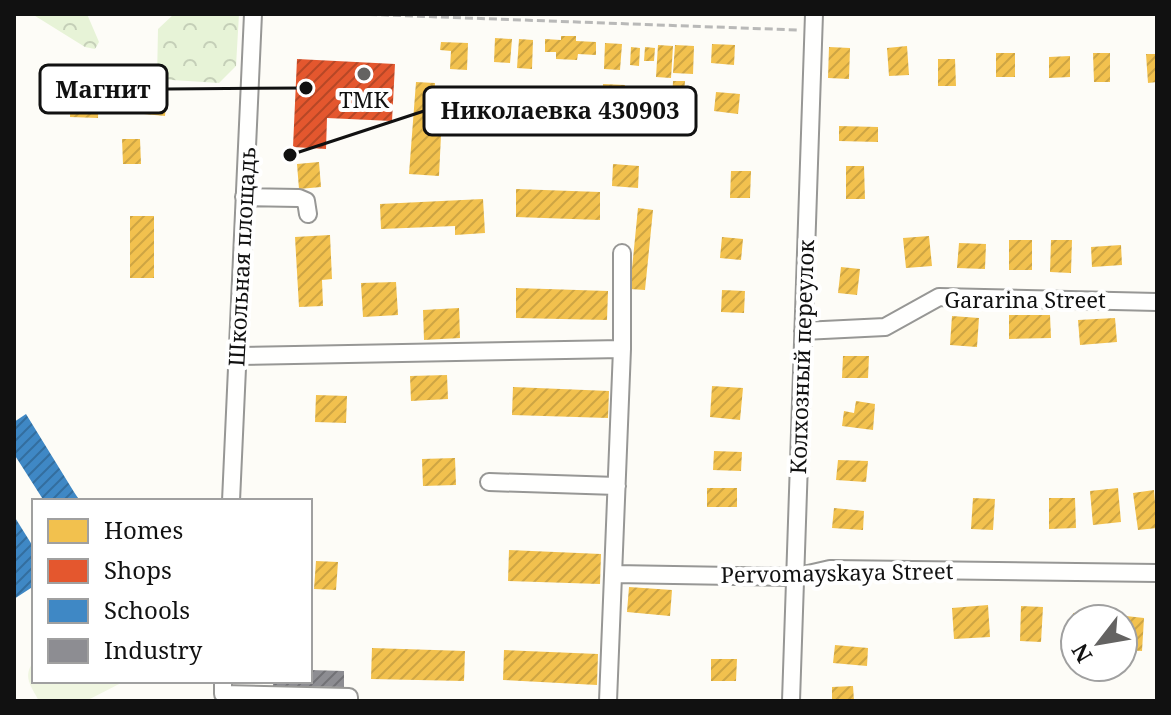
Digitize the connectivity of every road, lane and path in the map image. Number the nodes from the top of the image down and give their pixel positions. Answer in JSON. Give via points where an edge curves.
{"nodes":[{"id":1,"x":253,"y":14,"type":"edge"},
{"id":2,"x":357,"y":14,"type":"edge"},
{"id":3,"x":566,"y":14,"type":"edge"},
{"id":4,"x":814,"y":22,"type":"edge"},
{"id":5,"x":566,"y":23,"type":"junction"},
{"id":6,"x":244,"y":197,"type":"junction"},
{"id":7,"x":308,"y":214,"type":"dead end"},
{"id":8,"x":622,"y":253,"type":"dead end"},
{"id":9,"x":1157,"y":302,"type":"edge"},
{"id":10,"x":803,"y":331,"type":"junction"},
{"id":11,"x":622,"y":349,"type":"junction"},
{"id":12,"x":237,"y":356,"type":"junction"},
{"id":13,"x":489,"y":482,"type":"dead end"},
{"id":14,"x":617,"y":486,"type":"junction"},
{"id":15,"x":231,"y":499,"type":"edge"},
{"id":16,"x":1157,"y":573,"type":"edge"},
{"id":17,"x":614,"y":574,"type":"junction"},
{"id":18,"x":795,"y":577,"type":"junction"},
{"id":19,"x":223,"y":687,"type":"edge"},
{"id":20,"x":349,"y":701,"type":"edge"},
{"id":21,"x":608,"y":701,"type":"edge"},
{"id":22,"x":791,"y":701,"type":"edge"}],
"edges":[{"from":1,"to":6,"type":"street","name":"Школьная площадь"},
{"from":2,"to":5,"type":"path"},
{"from":3,"to":5,"type":"path"},
{"from":4,"to":5,"type":"path"},
{"from":4,"to":10,"type":"street","name":"Колхозный переулок"},
{"from":6,"to":7,"type":"street","via":[[299,198],[306,201]]},
{"from":6,"to":12,"type":"street","name":"Школьная площадь"},
{"from":8,"to":11,"type":"street"},
{"from":9,"to":10,"type":"street","name":"Gararina Street","via":[[939,297],[885,327]]},
{"from":10,"to":18,"type":"street","name":"Колхозный переулок"},
{"from":11,"to":12,"type":"street"},
{"from":11,"to":14,"type":"street"},
{"from":12,"to":15,"type":"street","name":"Школьная площадь"},
{"from":13,"to":14,"type":"street"},
{"from":14,"to":17,"type":"street"},
{"from":16,"to":18,"type":"street","name":"Pervomayskaya Street","via":[[830,569]]},
{"from":17,"to":18,"type":"street","name":"Pervomayskaya Street"},
{"from":17,"to":21,"type":"street"},
{"from":18,"to":22,"type":"street","name":"Колхозный переулок"},
{"from":19,"to":20,"type":"street"}]}
